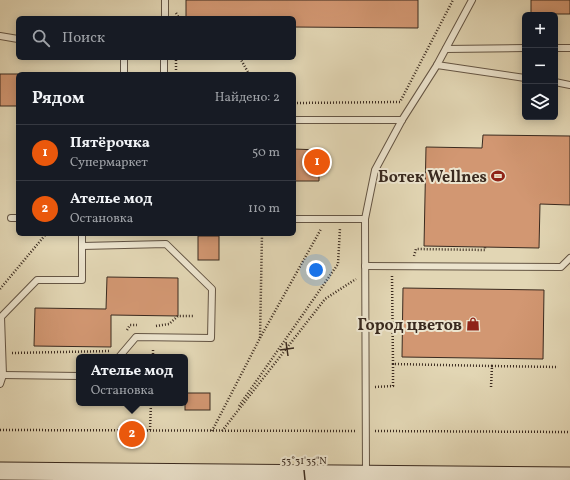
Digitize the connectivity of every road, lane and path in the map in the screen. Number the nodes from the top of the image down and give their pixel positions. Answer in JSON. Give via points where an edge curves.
{"nodes":[{"id":1,"x":165,"y":0,"type":"edge"},
{"id":2,"x":453,"y":0,"type":"edge"},
{"id":3,"x":472,"y":0,"type":"edge"},
{"id":4,"x":176,"y":13,"type":"dead end"},
{"id":5,"x":165,"y":16,"type":"edge"},
{"id":6,"x":178,"y":16,"type":"edge"},
{"id":7,"x":0,"y":36,"type":"edge"},
{"id":8,"x":16,"y":39,"type":"edge"},
{"id":9,"x":446,"y":48,"type":"junction"},
{"id":10,"x":522,"y":48,"type":"edge"},
{"id":11,"x":558,"y":48,"type":"edge"},
{"id":12,"x":570,"y":48,"type":"edge"},
{"id":13,"x":124,"y":60,"type":"edge"},
{"id":14,"x":164,"y":60,"type":"edge"},
{"id":15,"x":176,"y":60,"type":"edge"},
{"id":16,"x":241,"y":60,"type":"edge"},
{"id":17,"x":437,"y":65,"type":"junction"},
{"id":18,"x":124,"y":72,"type":"edge"},
{"id":19,"x":164,"y":72,"type":"edge"},
{"id":20,"x":176,"y":72,"type":"edge"},
{"id":21,"x":248,"y":72,"type":"edge"},
{"id":22,"x":522,"y":78,"type":"edge"},
{"id":23,"x":558,"y":83,"type":"edge"},
{"id":24,"x":570,"y":85,"type":"edge"},
{"id":25,"x":296,"y":103,"type":"edge"},
{"id":26,"x":296,"y":120,"type":"edge"},
{"id":27,"x":402,"y":120,"type":"junction"},
{"id":28,"x":296,"y":219,"type":"edge"},
{"id":29,"x":327,"y":219,"type":"junction"},
{"id":30,"x":340,"y":219,"type":"junction"},
{"id":31,"x":365,"y":219,"type":"junction"},
{"id":32,"x":44,"y":236,"type":"edge"},
{"id":33,"x":82,"y":236,"type":"edge"},
{"id":34,"x":262,"y":236,"type":"edge"},
{"id":35,"x":82,"y":246,"type":"junction"},
{"id":36,"x":485,"y":247,"type":"dead end"},
{"id":37,"x":570,"y":258,"type":"edge"},
{"id":38,"x":408,"y":266,"type":"junction"},
{"id":39,"x":365,"y":269,"type":"junction"},
{"id":40,"x":0,"y":289,"type":"edge"},
{"id":41,"x":194,"y":316,"type":"dead end"},
{"id":42,"x":138,"y":325,"type":"dead end"},
{"id":43,"x":154,"y":326,"type":"dead end"},
{"id":44,"x":123,"y":336,"type":"dead end"},
{"id":45,"x":260,"y":338,"type":"junction"},
{"id":46,"x":116,"y":346,"type":"dead end"},
{"id":47,"x":3,"y":353,"type":"junction"},
{"id":48,"x":122,"y":354,"type":"edge"},
{"id":49,"x":393,"y":364,"type":"junction"},
{"id":50,"x":492,"y":366,"type":"junction"},
{"id":51,"x":558,"y":367,"type":"dead end"},
{"id":52,"x":3,"y":375,"type":"junction"},
{"id":53,"x":76,"y":376,"type":"edge"},
{"id":54,"x":0,"y":384,"type":"edge"},
{"id":55,"x":393,"y":386,"type":"dead end"},
{"id":56,"x":491,"y":387,"type":"dead end"},
{"id":57,"x":151,"y":406,"type":"edge"},
{"id":58,"x":0,"y":430,"type":"edge"},
{"id":59,"x":150,"y":430,"type":"junction"},
{"id":60,"x":212,"y":430,"type":"junction"},
{"id":61,"x":222,"y":430,"type":"junction"},
{"id":62,"x":366,"y":431,"type":"junction"},
{"id":63,"x":570,"y":432,"type":"edge"},
{"id":64,"x":0,"y":470,"type":"edge"},
{"id":65,"x":366,"y":474,"type":"junction"},
{"id":66,"x":94,"y":476,"type":"edge"},
{"id":67,"x":161,"y":476,"type":"edge"},
{"id":68,"x":570,"y":476,"type":"edge"}],
"edges":[{"from":1,"to":5,"type":"lane"},
{"from":2,"to":25,"type":"path","via":[[400,102]]},
{"from":3,"to":9,"type":"lane"},
{"from":4,"to":6,"type":"path"},
{"from":7,"to":8,"type":"lane"},
{"from":9,"to":10,"type":"lane"},
{"from":9,"to":17,"type":"lane"},
{"from":11,"to":12,"type":"lane"},
{"from":13,"to":18,"type":"lane"},
{"from":14,"to":19,"type":"lane"},
{"from":15,"to":20,"type":"path"},
{"from":16,"to":21,"type":"path"},
{"from":17,"to":22,"type":"lane"},
{"from":17,"to":27,"type":"lane"},
{"from":23,"to":24,"type":"lane"},
{"from":26,"to":27,"type":"lane"},
{"from":27,"to":31,"type":"lane","via":[[375,170]]},
{"from":28,"to":29,"type":"lane"},
{"from":29,"to":30,"type":"lane"},
{"from":29,"to":45,"type":"path"},
{"from":30,"to":31,"type":"lane"},
{"from":30,"to":61,"type":"path","via":[[338,264]]},
{"from":31,"to":39,"type":"lane"},
{"from":32,"to":40,"type":"path"},
{"from":33,"to":35,"type":"lane"},
{"from":34,"to":45,"type":"path"},
{"from":35,"to":47,"type":"lane","via":[[82,280],[37,280],[1,317]]},
{"from":35,"to":48,"type":"lane","via":[[166,244],[212,289],[211,338],[136,337]]},
{"from":36,"to":38,"type":"path","via":[[485,250],[416,249],[416,255]]},
{"from":37,"to":38,"type":"lane","via":[[561,267]]},
{"from":38,"to":39,"type":"lane"},
{"from":38,"to":49,"type":"path","via":[[392,272]]},
{"from":39,"to":61,"type":"path","via":[[325,299]]},
{"from":39,"to":62,"type":"lane"},
{"from":41,"to":43,"type":"path","via":[[178,316],[169,324]]},
{"from":42,"to":44,"type":"path","via":[[130,325]]},
{"from":45,"to":60,"type":"path"},
{"from":46,"to":47,"type":"path","via":[[112,351]]},
{"from":47,"to":52,"type":"lane"},
{"from":49,"to":50,"type":"path"},
{"from":49,"to":55,"type":"path"},
{"from":50,"to":51,"type":"path"},
{"from":50,"to":56,"type":"path"},
{"from":52,"to":53,"type":"lane"},
{"from":52,"to":54,"type":"lane"},
{"from":57,"to":59,"type":"path"},
{"from":58,"to":59,"type":"path"},
{"from":59,"to":60,"type":"path"},
{"from":60,"to":61,"type":"path"},
{"from":61,"to":62,"type":"path"},
{"from":62,"to":63,"type":"path"},
{"from":62,"to":65,"type":"lane"},
{"from":64,"to":66,"type":"main road"},
{"from":65,"to":67,"type":"main road"},
{"from":65,"to":68,"type":"main road"},
{"from":66,"to":67,"type":"main road"}]}
